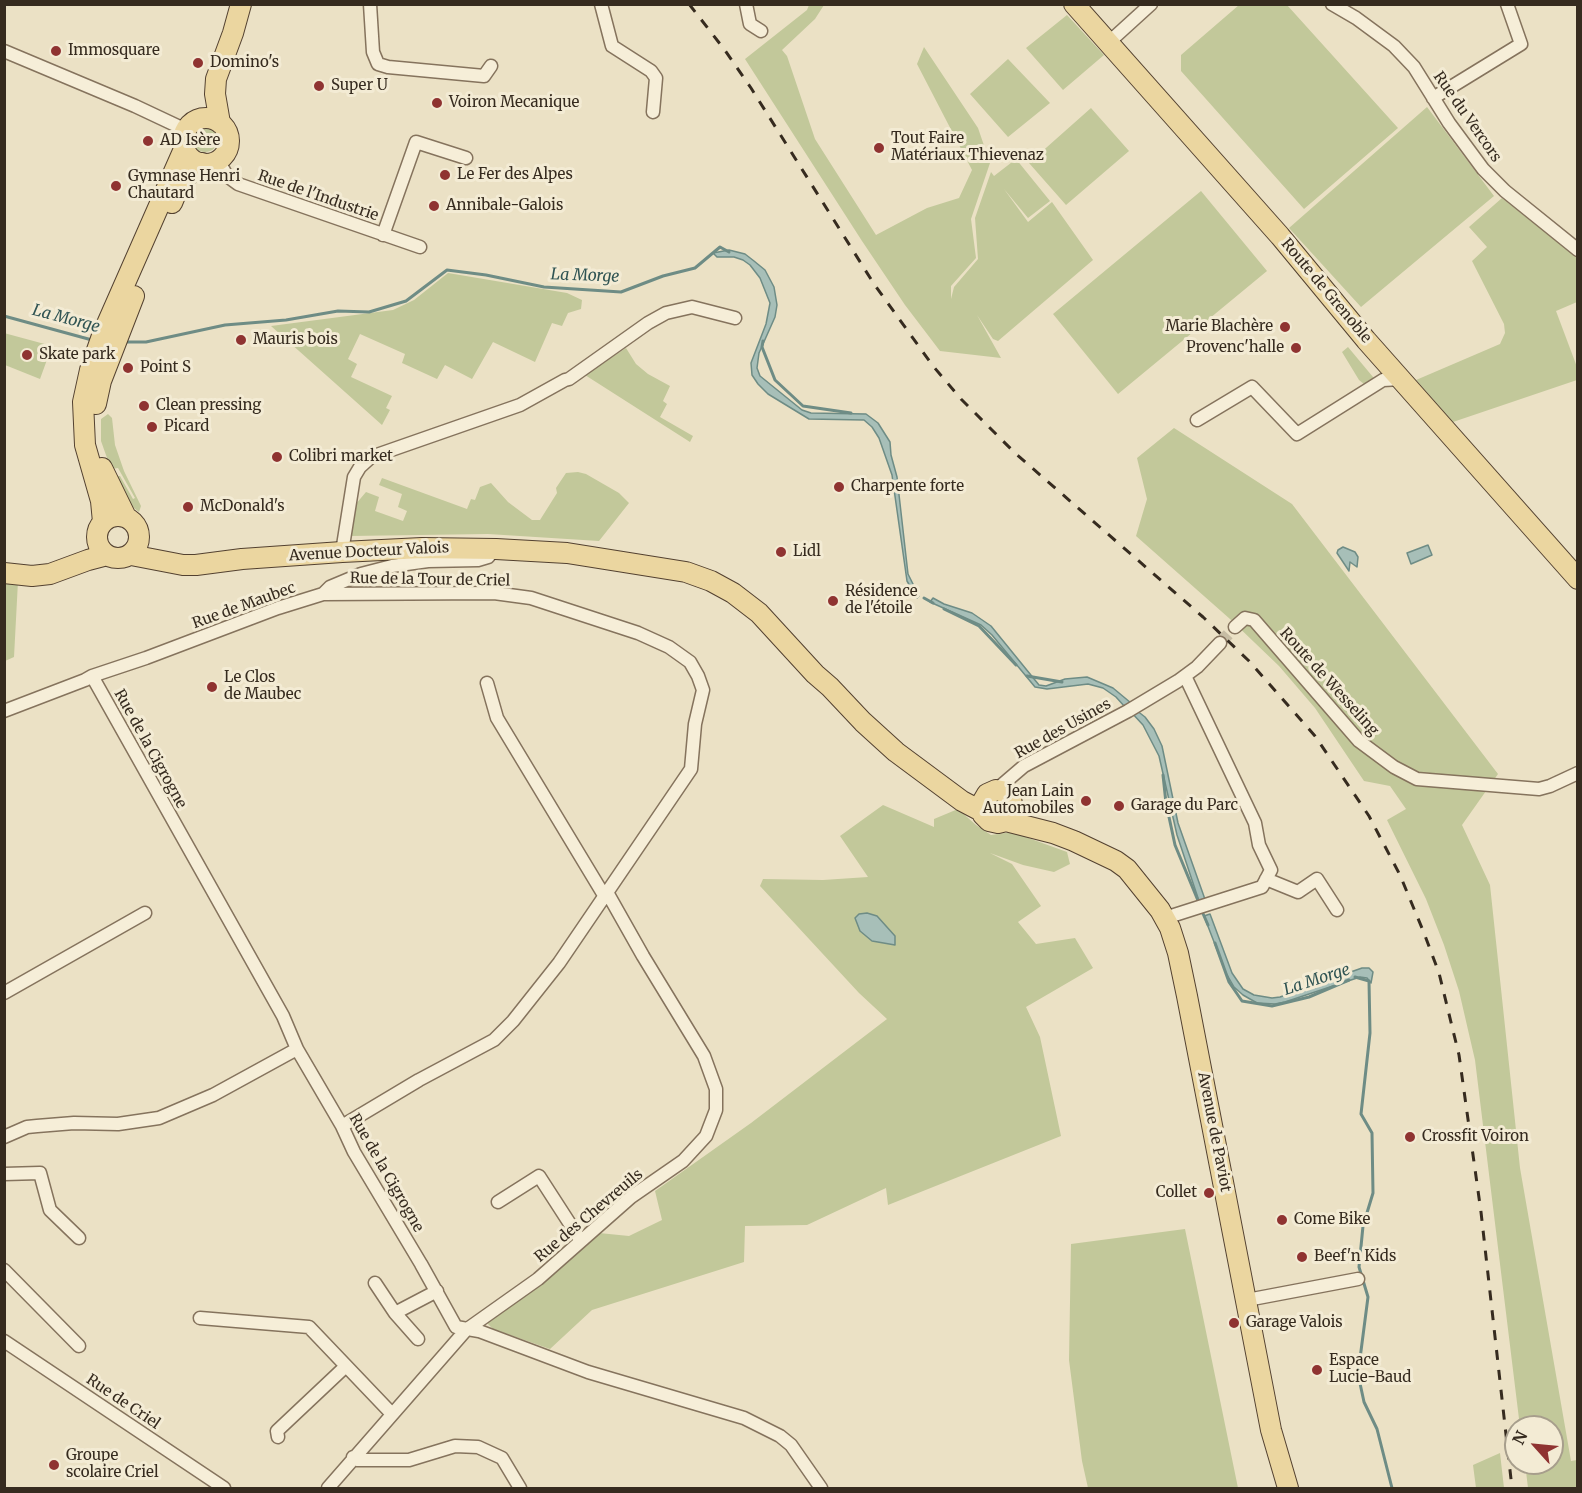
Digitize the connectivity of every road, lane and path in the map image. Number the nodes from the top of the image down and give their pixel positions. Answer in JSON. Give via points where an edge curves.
{"nodes":[{"id":1,"x":233,"y":4,"type":"edge"},
{"id":2,"x":241,"y":4,"type":"edge"},
{"id":3,"x":370,"y":4,"type":"edge"},
{"id":4,"x":601,"y":4,"type":"edge"},
{"id":5,"x":746,"y":4,"type":"edge"},
{"id":6,"x":1074,"y":4,"type":"edge"},
{"id":7,"x":1150,"y":4,"type":"edge"},
{"id":8,"x":1332,"y":4,"type":"edge"},
{"id":9,"x":1507,"y":4,"type":"edge"},
{"id":10,"x":761,"y":31,"type":"dead end"},
{"id":11,"x":1107,"y":44,"type":"junction"},
{"id":12,"x":4,"y":51,"type":"edge"},
{"id":13,"x":491,"y":66,"type":"dead end"},
{"id":14,"x":1433,"y":98,"type":"junction"},
{"id":15,"x":653,"y":112,"type":"dead end"},
{"id":16,"x":220,"y":123,"type":"junction"},
{"id":17,"x":189,"y":132,"type":"junction"},
{"id":18,"x":466,"y":158,"type":"dead end"},
{"id":19,"x":210,"y":161,"type":"junction"},
{"id":20,"x":383,"y":235,"type":"junction"},
{"id":21,"x":420,"y":247,"type":"dead end"},
{"id":22,"x":1578,"y":250,"type":"edge"},
{"id":23,"x":735,"y":318,"type":"dead end"},
{"id":24,"x":108,"y":341,"type":"junction"},
{"id":25,"x":1401,"y":379,"type":"junction"},
{"id":26,"x":1197,"y":420,"type":"dead end"},
{"id":27,"x":126,"y":517,"type":"junction"},
{"id":28,"x":100,"y":529,"type":"junction"},
{"id":29,"x":140,"y":533,"type":"junction"},
{"id":30,"x":496,"y":549,"type":"junction"},
{"id":31,"x":342,"y":552,"type":"junction"},
{"id":32,"x":107,"y":555,"type":"junction"},
{"id":33,"x":131,"y":555,"type":"junction"},
{"id":34,"x":172,"y":562,"type":"junction"},
{"id":35,"x":4,"y":564,"type":"edge"},
{"id":36,"x":4,"y":573,"type":"edge"},
{"id":37,"x":1578,"y":579,"type":"edge"},
{"id":38,"x":323,"y":594,"type":"junction"},
{"id":39,"x":1235,"y":627,"type":"tunnel mouth"},
{"id":40,"x":1220,"y":643,"type":"tunnel mouth"},
{"id":41,"x":92,"y":676,"type":"junction"},
{"id":42,"x":1185,"y":676,"type":"junction"},
{"id":43,"x":487,"y":683,"type":"dead end"},
{"id":44,"x":4,"y":711,"type":"edge"},
{"id":45,"x":1578,"y":773,"type":"edge"},
{"id":46,"x":999,"y":803,"type":"junction"},
{"id":47,"x":1266,"y":879,"type":"junction"},
{"id":48,"x":606,"y":895,"type":"junction"},
{"id":49,"x":1337,"y":910,"type":"dead end"},
{"id":50,"x":145,"y":913,"type":"dead end"},
{"id":51,"x":1165,"y":918,"type":"junction"},
{"id":52,"x":4,"y":993,"type":"edge"},
{"id":53,"x":297,"y":1049,"type":"junction"},
{"id":54,"x":342,"y":1126,"type":"junction"},
{"id":55,"x":4,"y":1137,"type":"edge"},
{"id":56,"x":4,"y":1174,"type":"edge"},
{"id":57,"x":498,"y":1202,"type":"dead end"},
{"id":58,"x":79,"y":1238,"type":"dead end"},
{"id":59,"x":581,"y":1241,"type":"junction"},
{"id":60,"x":4,"y":1270,"type":"edge"},
{"id":61,"x":1358,"y":1278,"type":"dead end"},
{"id":62,"x":375,"y":1283,"type":"dead end"},
{"id":63,"x":437,"y":1291,"type":"junction"},
{"id":64,"x":1247,"y":1300,"type":"junction"},
{"id":65,"x":395,"y":1313,"type":"junction"},
{"id":66,"x":200,"y":1318,"type":"dead end"},
{"id":67,"x":466,"y":1330,"type":"junction"},
{"id":68,"x":418,"y":1339,"type":"dead end"},
{"id":69,"x":4,"y":1341,"type":"edge"},
{"id":70,"x":79,"y":1346,"type":"dead end"},
{"id":71,"x":346,"y":1366,"type":"junction"},
{"id":72,"x":392,"y":1414,"type":"junction"},
{"id":73,"x":278,"y":1437,"type":"dead end"},
{"id":74,"x":353,"y":1457,"type":"junction"},
{"id":75,"x":224,"y":1488,"type":"edge"},
{"id":76,"x":328,"y":1488,"type":"edge"},
{"id":77,"x":520,"y":1488,"type":"edge"},
{"id":78,"x":821,"y":1488,"type":"edge"},
{"id":79,"x":1288,"y":1488,"type":"edge"}],
"edges":[{"from":1,"to":17,"type":"main road","via":[[209,64],[202,110]]},
{"from":2,"to":16,"type":"main road","via":[[216,79]]},
{"from":3,"to":13,"type":"street","via":[[373,52],[378,64],[483,76]]},
{"from":4,"to":15,"type":"street","via":[[612,46],[656,78]]},
{"from":5,"to":10,"type":"street","via":[[750,24]]},
{"from":6,"to":11,"type":"main road","name":"Route de Grenoble"},
{"from":7,"to":11,"type":"street"},
{"from":8,"to":14,"type":"street","name":"Rue du Vercors","via":[[1394,45]]},
{"from":9,"to":14,"type":"street","via":[[1521,44]]},
{"from":11,"to":25,"type":"main road","name":"Route de Grenoble","via":[[1280,236]]},
{"from":12,"to":17,"type":"street"},
{"from":14,"to":22,"type":"street","name":"Rue du Vercors","via":[[1484,170]]},
{"from":16,"to":17,"type":"main road","via":[[213,119]]},
{"from":16,"to":19,"type":"main road","via":[[229,142],[226,152]]},
{"from":17,"to":19,"type":"main road","via":[[191,158]]},
{"from":17,"to":24,"type":"main road"},
{"from":18,"to":20,"type":"street","via":[[416,142]]},
{"from":19,"to":20,"type":"street","name":"Rue de l'Industrie","via":[[238,184]]},
{"from":19,"to":24,"type":"main road","via":[[188,176],[177,191]]},
{"from":20,"to":21,"type":"street","name":"Rue de l'Industrie"},
{"from":23,"to":31,"type":"street","via":[[692,307],[666,313],[569,380],[520,405],[371,458],[354,477]]},
{"from":24,"to":27,"type":"main road","via":[[93,427],[97,453]]},
{"from":24,"to":28,"type":"main road","via":[[83,402],[87,453],[101,501]]},
{"from":25,"to":26,"type":"street","via":[[1383,380],[1298,434],[1252,387]]},
{"from":25,"to":37,"type":"main road","name":"Route de Grenoble"},
{"from":27,"to":28,"type":"main road","via":[[110,517]]},
{"from":27,"to":29,"type":"main road"},
{"from":28,"to":32,"type":"main road","via":[[98,544]]},
{"from":28,"to":35,"type":"main road","via":[[80,552],[54,565]]},
{"from":29,"to":33,"type":"main road","via":[[138,546]]},
{"from":29,"to":34,"type":"main road"},
{"from":30,"to":31,"type":"main road","name":"Avenue Docteur Valois"},
{"from":30,"to":38,"type":"street","name":"Rue de Maubec","via":[[478,560],[428,561],[361,574]]},
{"from":30,"to":46,"type":"main road","name":"Avenue Docteur Valois","via":[[567,553],[613,550],[692,559],[740,585],[765,606],[816,662],[830,687],[896,752],[962,801]]},
{"from":31,"to":34,"type":"main road","name":"Avenue Docteur Valois","via":[[196,565]]},
{"from":32,"to":33,"type":"main road"},
{"from":32,"to":36,"type":"main road","via":[[50,574]]},
{"from":33,"to":34,"type":"main road","name":"Avenue Docteur Valois"},
{"from":38,"to":41,"type":"street","name":"Rue de Maubec"},
{"from":38,"to":48,"type":"street","name":"Rue de la Tour de Criel","via":[[494,593],[531,598],[638,633],[669,646],[690,662],[703,690],[691,769]]},
{"from":39,"to":45,"type":"street","name":"Route de Wesseling","via":[[1245,618],[1254,620],[1359,741],[1418,779],[1539,789]]},
{"from":40,"to":42,"type":"street"},
{"from":41,"to":44,"type":"street","name":"Rue de Maubec"},
{"from":41,"to":53,"type":"street","name":"Rue de la Cigrogne","via":[[283,1016]]},
{"from":42,"to":46,"type":"street","name":"Rue des Usines","via":[[1024,766],[1014,775]]},
{"from":42,"to":47,"type":"street","via":[[1256,823],[1258,845],[1271,870]]},
{"from":43,"to":48,"type":"street","via":[[497,718]]},
{"from":46,"to":51,"type":"main road","name":"Avenue de Paviot","via":[[1116,861],[1140,884]]},
{"from":47,"to":49,"type":"street","via":[[1298,892],[1317,879]]},
{"from":47,"to":51,"type":"street","via":[[1262,887]]},
{"from":48,"to":54,"type":"street","name":"Rue de la Tour de Criel","via":[[559,963],[502,1034]]},
{"from":48,"to":59,"type":"street","name":"Rue des Chevreuils","via":[[704,1056],[716,1089],[716,1110],[706,1136],[683,1161],[631,1197]]},
{"from":50,"to":52,"type":"street"},
{"from":51,"to":64,"type":"main road","name":"Avenue de Paviot","via":[[1178,953]]},
{"from":53,"to":54,"type":"street","name":"Rue de la Cigrogne"},
{"from":53,"to":55,"type":"street","via":[[213,1095],[159,1118],[118,1124],[27,1127]]},
{"from":54,"to":63,"type":"street","name":"Rue de la Cigrogne"},
{"from":56,"to":58,"type":"street","via":[[40,1173],[50,1210]]},
{"from":57,"to":59,"type":"street","via":[[539,1176]]},
{"from":59,"to":67,"type":"street","name":"Rue des Chevreuils","via":[[538,1279]]},
{"from":60,"to":70,"type":"street"},
{"from":61,"to":64,"type":"street"},
{"from":62,"to":65,"type":"street"},
{"from":63,"to":65,"type":"street"},
{"from":63,"to":67,"type":"street","name":"Rue de la Cigrogne","via":[[456,1327]]},
{"from":64,"to":79,"type":"main road","name":"Avenue de Paviot","via":[[1271,1430]]},
{"from":65,"to":68,"type":"street"},
{"from":66,"to":71,"type":"street","via":[[309,1326]]},
{"from":67,"to":72,"type":"street","name":"Rue des Chevreuils"},
{"from":67,"to":78,"type":"street","via":[[479,1331],[588,1372],[744,1418],[791,1444]]},
{"from":69,"to":75,"type":"street","name":"Rue de Criel"},
{"from":71,"to":72,"type":"street"},
{"from":71,"to":73,"type":"street","via":[[277,1431]]},
{"from":72,"to":74,"type":"street","name":"Rue des Chevreuils"},
{"from":74,"to":76,"type":"street","name":"Rue des Chevreuils"},
{"from":74,"to":77,"type":"street","via":[[409,1460],[455,1446],[478,1447],[502,1458]]}]}
